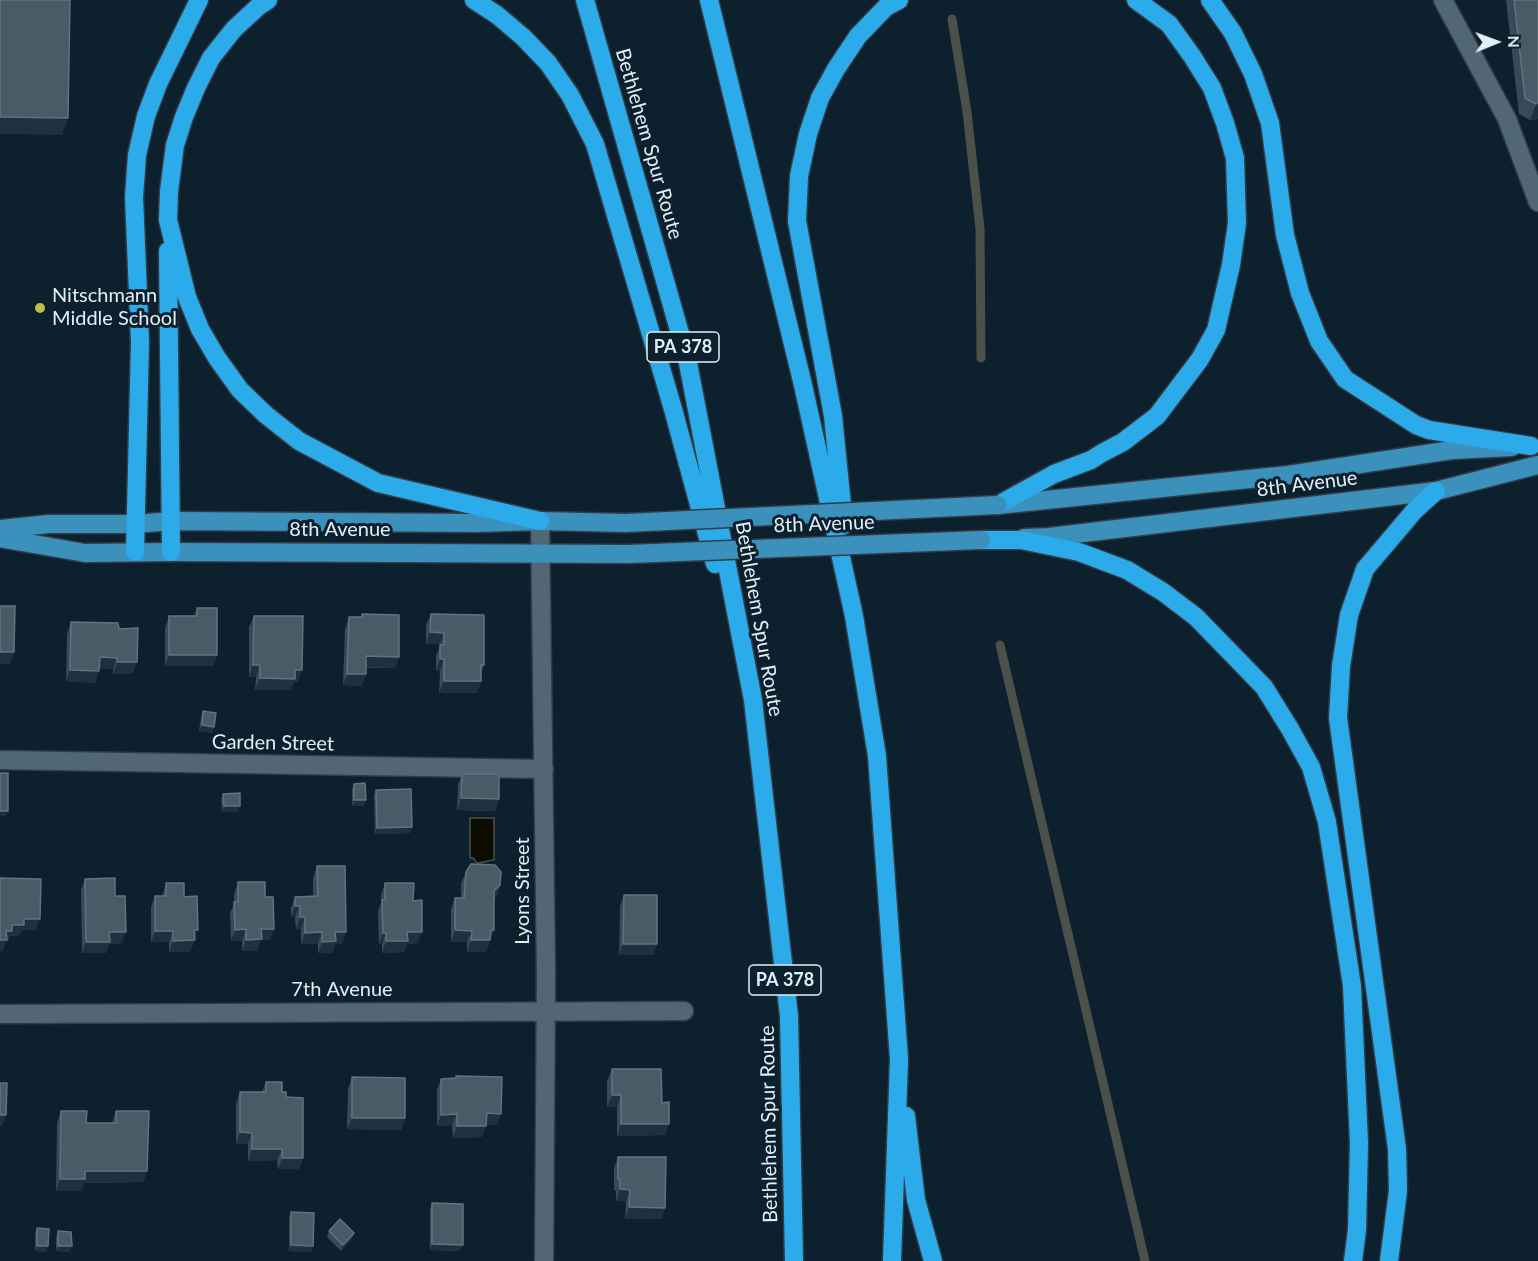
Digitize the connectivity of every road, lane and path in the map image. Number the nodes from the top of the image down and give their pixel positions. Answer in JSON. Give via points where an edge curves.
{"nodes":[{"id":1,"x":198,"y":0,"type":"edge"},
{"id":2,"x":268,"y":0,"type":"edge"},
{"id":3,"x":474,"y":0,"type":"edge"},
{"id":4,"x":585,"y":0,"type":"edge"},
{"id":5,"x":709,"y":0,"type":"edge"},
{"id":6,"x":899,"y":0,"type":"edge"},
{"id":7,"x":1136,"y":0,"type":"edge"},
{"id":8,"x":1210,"y":0,"type":"edge"},
{"id":9,"x":1443,"y":0,"type":"edge"},
{"id":10,"x":1538,"y":202,"type":"edge"},
{"id":11,"x":168,"y":220,"type":"junction"},
{"id":12,"x":1454,"y":442,"type":"junction"},
{"id":13,"x":1534,"y":446,"type":"edge"},
{"id":14,"x":1538,"y":465,"type":"edge"},
{"id":15,"x":1444,"y":489,"type":"junction"},
{"id":16,"x":998,"y":505,"type":"junction"},
{"id":17,"x":172,"y":521,"type":"junction"},
{"id":18,"x":540,"y":521,"type":"junction"},
{"id":19,"x":135,"y":524,"type":"junction"},
{"id":20,"x":0,"y":529,"type":"edge"},
{"id":21,"x":0,"y":538,"type":"edge"},
{"id":22,"x":981,"y":540,"type":"junction"},
{"id":23,"x":135,"y":552,"type":"junction"},
{"id":24,"x":171,"y":552,"type":"junction"},
{"id":25,"x":541,"y":555,"type":"junction"},
{"id":26,"x":854,"y":616,"type":"junction"},
{"id":27,"x":753,"y":700,"type":"junction"},
{"id":28,"x":0,"y":760,"type":"edge"},
{"id":29,"x":544,"y":770,"type":"junction"},
{"id":30,"x":684,"y":1011,"type":"dead end"},
{"id":31,"x":546,"y":1012,"type":"junction"},
{"id":32,"x":0,"y":1014,"type":"edge"},
{"id":33,"x":899,"y":1059,"type":"junction"},
{"id":34,"x":544,"y":1261,"type":"edge"},
{"id":35,"x":794,"y":1261,"type":"edge"},
{"id":36,"x":892,"y":1261,"type":"edge"},
{"id":37,"x":933,"y":1261,"type":"edge"},
{"id":38,"x":1353,"y":1261,"type":"edge"},
{"id":39,"x":1389,"y":1261,"type":"edge"}],
"edges":[{"from":1,"to":19,"type":"highway","via":[[158,84],[137,155],[134,197],[140,342]]},
{"from":2,"to":11,"type":"highway","via":[[234,29],[211,58],[196,88],[175,145]]},
{"from":3,"to":27,"type":"highway","via":[[514,29],[548,63],[595,144]]},
{"from":4,"to":27,"type":"highway","name":"Bethlehem Spur Route","number":"PA 378","via":[[687,358]]},
{"from":5,"to":26,"type":"highway","via":[[803,385]]},
{"from":6,"to":26,"type":"highway","via":[[886,7],[858,36],[836,69],[820,98],[799,176],[797,221],[833,416]]},
{"from":7,"to":16,"type":"highway","via":[[1169,24],[1192,56],[1212,88],[1235,158],[1237,223],[1216,330],[1200,359],[1157,416],[1091,460],[1054,474]]},
{"from":8,"to":12,"type":"highway","via":[[1233,33],[1253,74],[1270,123],[1285,235],[1300,293],[1319,341],[1345,379],[1416,425]]},
{"from":9,"to":10,"type":"street","via":[[1507,119]]},
{"from":11,"to":17,"type":"highway"},
{"from":11,"to":18,"type":"highway","via":[[187,297],[200,329],[240,390],[266,416],[299,441],[378,483]]},
{"from":12,"to":13,"type":"highway"},
{"from":12,"to":16,"type":"main road","name":"8th Avenue","via":[[1288,475]]},
{"from":14,"to":15,"type":"main road","name":"8th Avenue"},
{"from":15,"to":22,"type":"main road","name":"8th Avenue","via":[[1049,537]]},
{"from":15,"to":39,"type":"highway","via":[[1415,510],[1365,569],[1349,615],[1341,666],[1338,718],[1397,1149],[1398,1191]]},
{"from":16,"to":18,"type":"main road","name":"8th Avenue","bridge":true,"via":[[626,523]]},
{"from":17,"to":18,"type":"main road","name":"8th Avenue"},
{"from":17,"to":19,"type":"main road","name":"8th Avenue"},
{"from":17,"to":24,"type":"highway"},
{"from":18,"to":25,"type":"street","name":"Lyons Street"},
{"from":19,"to":20,"type":"main road","name":"8th Avenue","via":[[49,524]]},
{"from":19,"to":23,"type":"highway"},
{"from":21,"to":23,"type":"main road","name":"8th Avenue","via":[[85,553]]},
{"from":22,"to":25,"type":"main road","name":"8th Avenue","bridge":true},
{"from":22,"to":38,"type":"highway","via":[[1021,540],[1079,552],[1127,570],[1163,592],[1196,617],[1264,687],[1311,767],[1328,822],[1353,986],[1359,1143]]},
{"from":23,"to":24,"type":"main road","name":"8th Avenue"},
{"from":24,"to":25,"type":"main road","name":"8th Avenue"},
{"from":25,"to":29,"type":"street","name":"Lyons Street"},
{"from":26,"to":33,"type":"highway","via":[[878,756]]},
{"from":27,"to":35,"type":"highway","name":"Bethlehem Spur Route","number":"PA 378","via":[[789,1016]]},
{"from":28,"to":29,"type":"street","name":"Garden Street"},
{"from":29,"to":31,"type":"street","name":"Lyons Street"},
{"from":30,"to":31,"type":"street","name":"7th Avenue"},
{"from":31,"to":32,"type":"street","name":"7th Avenue"},
{"from":31,"to":34,"type":"street","name":"Lyons Street"},
{"from":33,"to":36,"type":"highway"},
{"from":33,"to":37,"type":"highway","via":[[916,1200]]}]}
